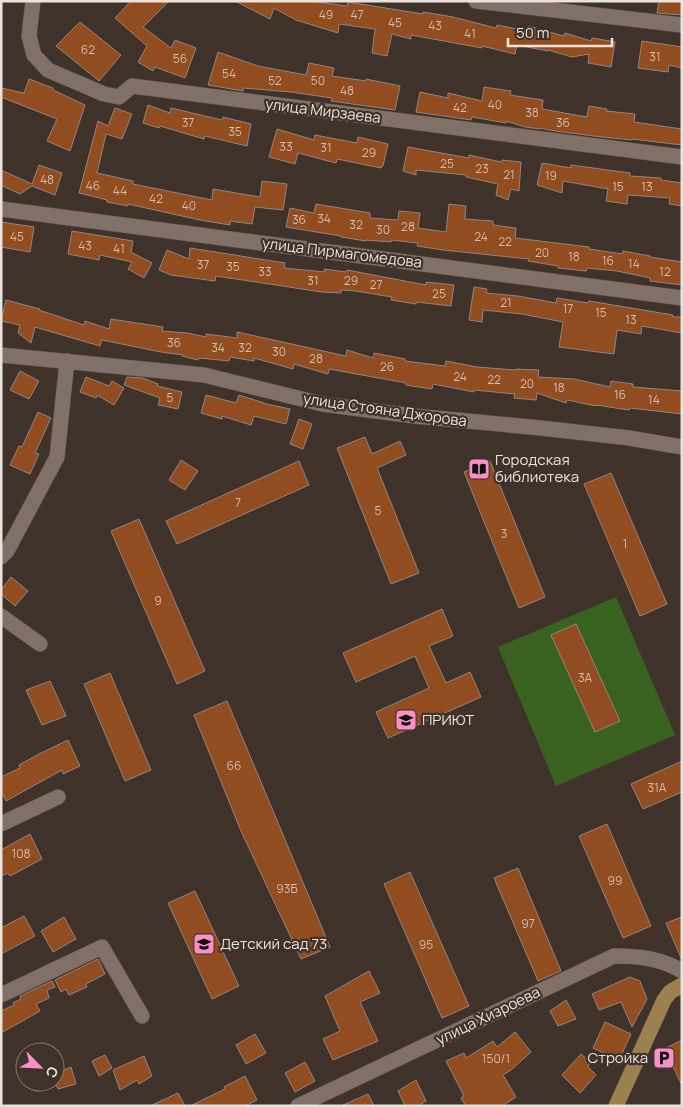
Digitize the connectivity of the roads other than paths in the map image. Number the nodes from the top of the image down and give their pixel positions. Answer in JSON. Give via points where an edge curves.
{"nodes":[{"id":1,"x":33,"y":1,"type":"edge"},
{"id":2,"x":476,"y":1,"type":"edge"},
{"id":3,"x":682,"y":24,"type":"edge"},
{"id":4,"x":682,"y":157,"type":"edge"},
{"id":5,"x":1,"y":209,"type":"edge"},
{"id":6,"x":682,"y":298,"type":"edge"},
{"id":7,"x":1,"y":355,"type":"edge"},
{"id":8,"x":67,"y":361,"type":"junction"},
{"id":9,"x":682,"y":447,"type":"edge"},
{"id":10,"x":1,"y":557,"type":"edge"},
{"id":11,"x":1,"y":616,"type":"edge"},
{"id":12,"x":40,"y":644,"type":"dead end"},
{"id":13,"x":58,"y":797,"type":"dead end"},
{"id":14,"x":1,"y":824,"type":"edge"},
{"id":15,"x":682,"y":970,"type":"edge"},
{"id":16,"x":682,"y":985,"type":"edge"},
{"id":17,"x":1,"y":996,"type":"edge"},
{"id":18,"x":142,"y":1016,"type":"dead end"},
{"id":19,"x":298,"y":1106,"type":"edge"},
{"id":20,"x":616,"y":1106,"type":"edge"}],
"edges":[{"from":1,"to":4,"type":"street","name":"улица Мирзаева","via":[[29,36],[34,55],[48,70],[104,94],[119,97],[132,86]]},
{"from":2,"to":3,"type":"street"},
{"from":5,"to":6,"type":"street","name":"улица Пирмагомедова"},
{"from":7,"to":8,"type":"street","name":"улица Стояна Джорова"},
{"from":8,"to":9,"type":"street","name":"улица Стояна Джорова","via":[[204,375],[322,404],[629,438]]},
{"from":8,"to":10,"type":"street","via":[[56,457]]},
{"from":11,"to":12,"type":"street"},
{"from":13,"to":14,"type":"street"},
{"from":15,"to":19,"type":"street","name":"улица Хизроева","via":[[654,959],[614,956]]},
{"from":16,"to":20,"type":"main road","via":[[664,1000]]},
{"from":17,"to":18,"type":"street","via":[[102,947]]}]}
